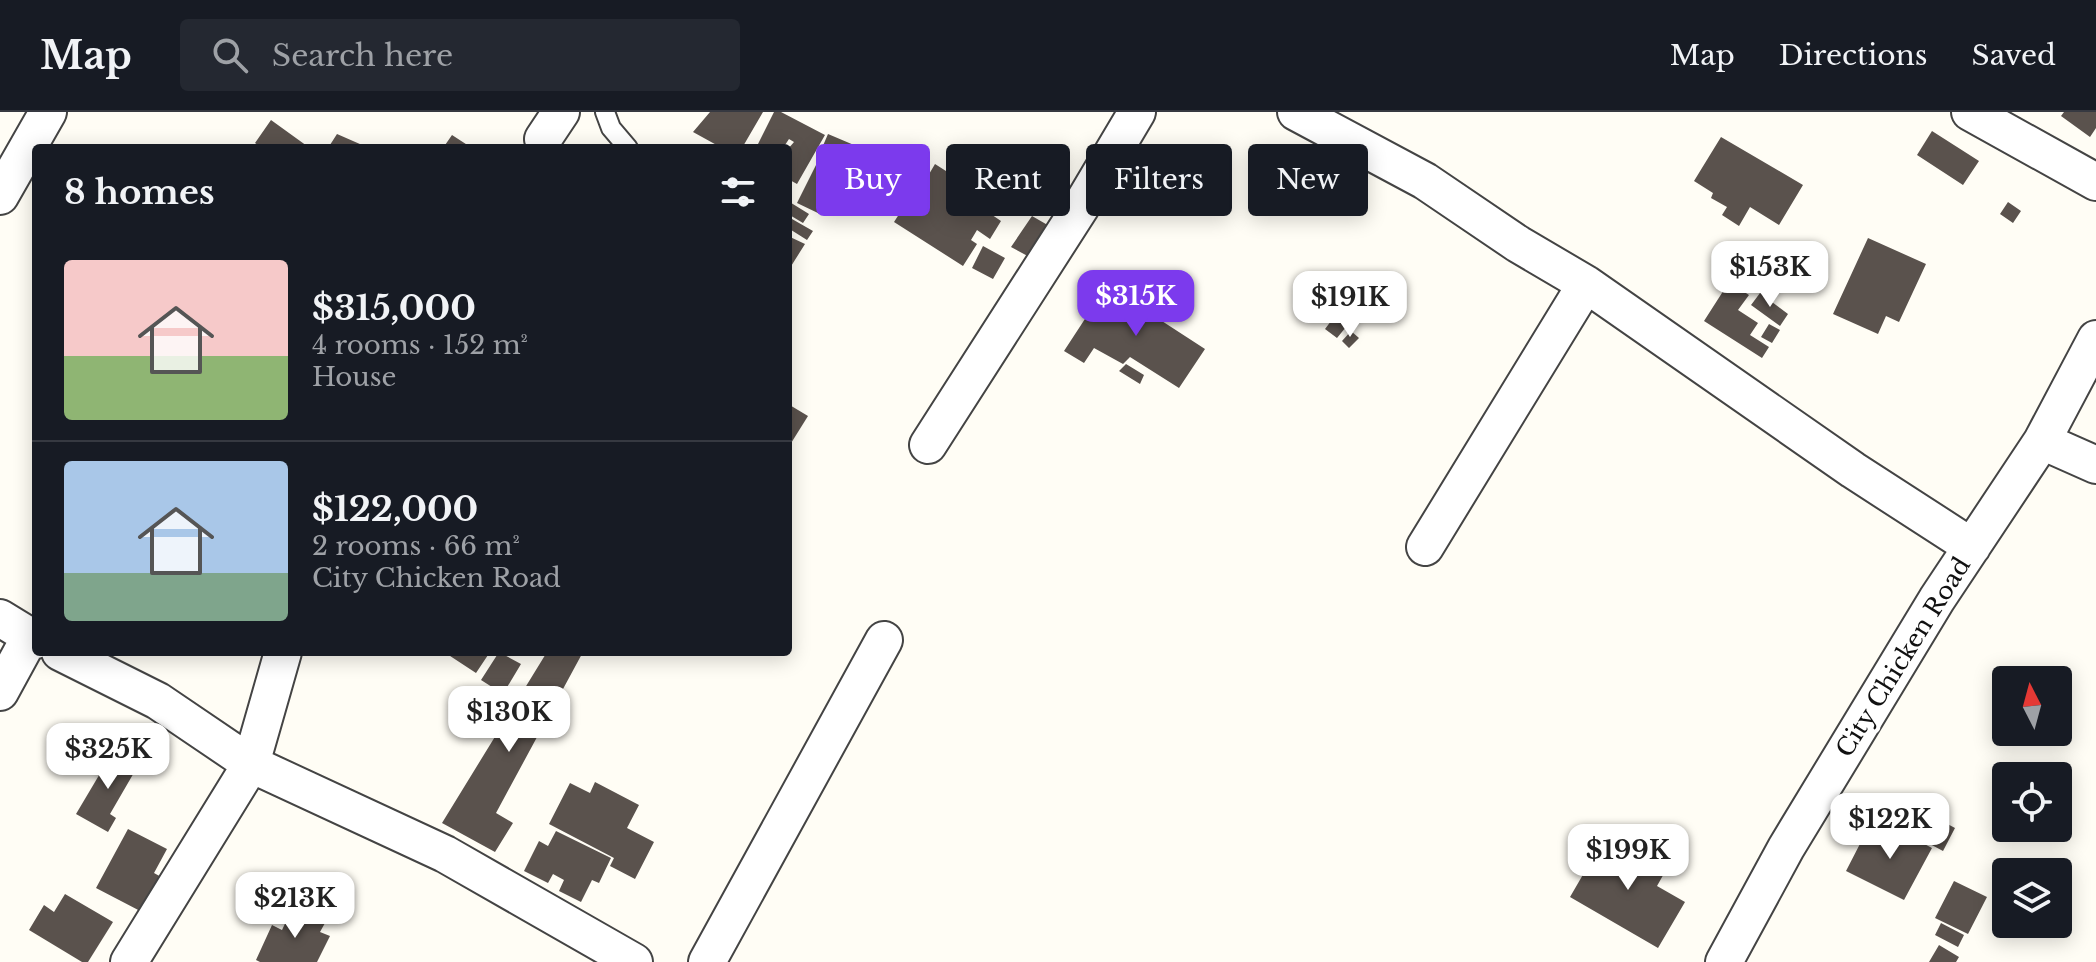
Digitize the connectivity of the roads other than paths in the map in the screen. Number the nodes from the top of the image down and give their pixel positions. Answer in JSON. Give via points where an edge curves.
{"nodes":[{"id":1,"x":48,"y":112,"type":"edge"},
{"id":2,"x":605,"y":112,"type":"edge"},
{"id":3,"x":1137,"y":112,"type":"edge"},
{"id":4,"x":1296,"y":112,"type":"edge"},
{"id":5,"x":1970,"y":112,"type":"edge"},
{"id":6,"x":625,"y":144,"type":"edge"},
{"id":7,"x":2096,"y":182,"type":"edge"},
{"id":8,"x":0,"y":196,"type":"edge"},
{"id":9,"x":1586,"y":284,"type":"junction"},
{"id":10,"x":2096,"y":339,"type":"edge"},
{"id":11,"x":2042,"y":441,"type":"junction"},
{"id":12,"x":928,"y":445,"type":"dead end"},
{"id":13,"x":2096,"y":465,"type":"edge"},
{"id":14,"x":1425,"y":547,"type":"dead end"},
{"id":15,"x":1972,"y":547,"type":"junction"},
{"id":16,"x":0,"y":618,"type":"edge"},
{"id":17,"x":32,"y":637,"type":"edge"},
{"id":18,"x":884,"y":640,"type":"dead end"},
{"id":19,"x":32,"y":655,"type":"edge"},
{"id":20,"x":68,"y":656,"type":"edge"},
{"id":21,"x":282,"y":656,"type":"edge"},
{"id":22,"x":0,"y":692,"type":"edge"},
{"id":23,"x":251,"y":764,"type":"junction"},
{"id":24,"x":129,"y":962,"type":"edge"},
{"id":25,"x":634,"y":962,"type":"edge"},
{"id":26,"x":707,"y":962,"type":"edge"},
{"id":27,"x":1724,"y":962,"type":"edge"}],
"edges":[{"from":1,"to":8,"type":"street"},
{"from":2,"to":6,"type":"lane"},
{"from":3,"to":12,"type":"street"},
{"from":4,"to":9,"type":"street","via":[[1425,181]]},
{"from":5,"to":7,"type":"street"},
{"from":9,"to":14,"type":"street"},
{"from":9,"to":15,"type":"street"},
{"from":10,"to":11,"type":"street","name":"City Chicken Road"},
{"from":11,"to":13,"type":"street"},
{"from":11,"to":15,"type":"street","name":"City Chicken Road"},
{"from":15,"to":27,"type":"street","name":"City Chicken Road","via":[[1786,848]]},
{"from":16,"to":17,"type":"street"},
{"from":18,"to":26,"type":"street"},
{"from":19,"to":22,"type":"street"},
{"from":20,"to":23,"type":"street","via":[[158,701]]},
{"from":21,"to":23,"type":"street"},
{"from":23,"to":24,"type":"street"},
{"from":23,"to":25,"type":"street","via":[[445,854]]}]}
